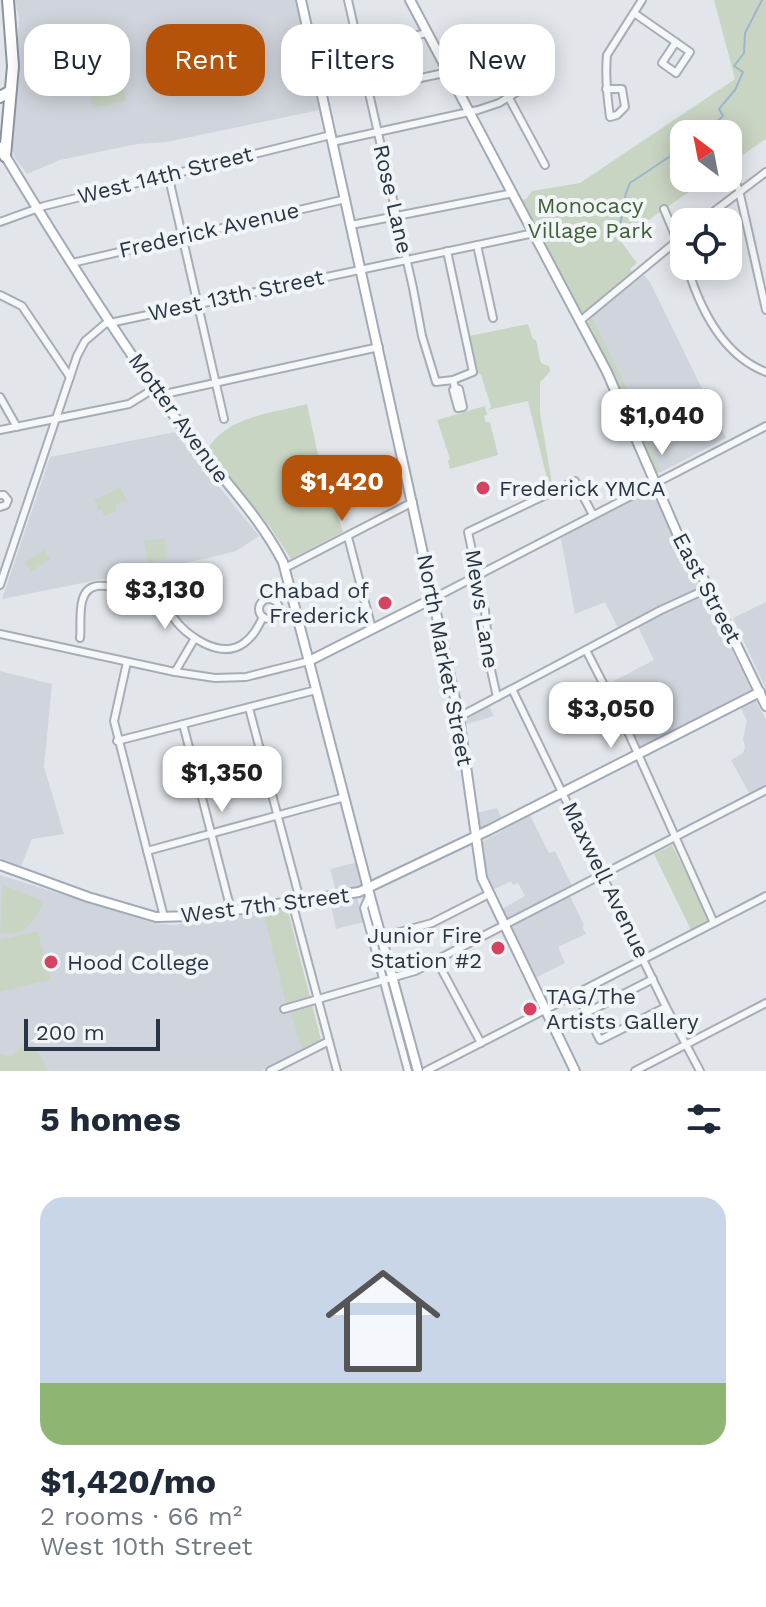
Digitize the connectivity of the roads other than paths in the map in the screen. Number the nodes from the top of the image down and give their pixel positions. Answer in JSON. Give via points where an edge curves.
{"nodes":[{"id":1,"x":5,"y":0,"type":"edge"},
{"id":2,"x":301,"y":0,"type":"edge"},
{"id":3,"x":348,"y":0,"type":"edge"},
{"id":4,"x":410,"y":0,"type":"edge"},
{"id":5,"x":642,"y":0,"type":"edge"},
{"id":6,"x":634,"y":13,"type":"junction"},
{"id":7,"x":306,"y":24,"type":"edge"},
{"id":8,"x":353,"y":24,"type":"edge"},
{"id":9,"x":427,"y":33,"type":"junction"},
{"id":10,"x":423,"y":34,"type":"edge"},
{"id":11,"x":676,"y":42,"type":"junction"},
{"id":12,"x":439,"y":54,"type":"edge"},
{"id":13,"x":606,"y":89,"type":"junction"},
{"id":14,"x":3,"y":95,"type":"edge"},
{"id":15,"x":323,"y":96,"type":"edge"},
{"id":16,"x":369,"y":96,"type":"edge"},
{"id":17,"x":462,"y":96,"type":"edge"},
{"id":18,"x":512,"y":96,"type":"edge"},
{"id":19,"x":509,"y":98,"type":"junction"},
{"id":20,"x":4,"y":110,"type":"edge"},
{"id":21,"x":470,"y":112,"type":"junction"},
{"id":22,"x":0,"y":118,"type":"edge"},
{"id":23,"x":377,"y":132,"type":"junction"},
{"id":24,"x":332,"y":138,"type":"junction"},
{"id":25,"x":3,"y":151,"type":"edge"},
{"id":26,"x":545,"y":165,"type":"dead end"},
{"id":27,"x":766,"y":172,"type":"edge"},
{"id":28,"x":168,"y":174,"type":"junction"},
{"id":29,"x":742,"y":188,"type":"edge"},
{"id":30,"x":737,"y":192,"type":"edge"},
{"id":31,"x":739,"y":192,"type":"edge"},
{"id":32,"x":513,"y":193,"type":"junction"},
{"id":33,"x":346,"y":199,"type":"junction"},
{"id":34,"x":38,"y":208,"type":"junction"},
{"id":35,"x":717,"y":208,"type":"edge"},
{"id":36,"x":664,"y":209,"type":"dead end"},
{"id":37,"x":397,"y":217,"type":"junction"},
{"id":38,"x":670,"y":219,"type":"edge"},
{"id":39,"x":0,"y":222,"type":"edge"},
{"id":40,"x":351,"y":225,"type":"junction"},
{"id":41,"x":534,"y":233,"type":"junction"},
{"id":42,"x":182,"y":236,"type":"junction"},
{"id":43,"x":477,"y":245,"type":"junction"},
{"id":44,"x":670,"y":246,"type":"edge"},
{"id":45,"x":447,"y":251,"type":"junction"},
{"id":46,"x":407,"y":260,"type":"junction"},
{"id":47,"x":72,"y":263,"type":"junction"},
{"id":48,"x":361,"y":269,"type":"junction"},
{"id":49,"x":691,"y":280,"type":"edge"},
{"id":50,"x":701,"y":281,"type":"dead end"},
{"id":51,"x":692,"y":284,"type":"junction"},
{"id":52,"x":0,"y":295,"type":"edge"},
{"id":53,"x":197,"y":303,"type":"junction"},
{"id":54,"x":766,"y":310,"type":"edge"},
{"id":55,"x":493,"y":318,"type":"dead end"},
{"id":56,"x":111,"y":321,"type":"junction"},
{"id":57,"x":580,"y":321,"type":"junction"},
{"id":58,"x":379,"y":347,"type":"junction"},
{"id":59,"x":766,"y":372,"type":"edge"},
{"id":60,"x":70,"y":377,"type":"junction"},
{"id":61,"x":453,"y":380,"type":"junction"},
{"id":62,"x":216,"y":381,"type":"junction"},
{"id":63,"x":455,"y":388,"type":"dead end"},
{"id":64,"x":157,"y":391,"type":"junction"},
{"id":65,"x":0,"y":397,"type":"edge"},
{"id":66,"x":56,"y":419,"type":"junction"},
{"id":67,"x":224,"y":419,"type":"dead end"},
{"id":68,"x":766,"y":426,"type":"edge"},
{"id":69,"x":17,"y":427,"type":"junction"},
{"id":70,"x":0,"y":430,"type":"edge"},
{"id":71,"x":655,"y":483,"type":"junction"},
{"id":72,"x":0,"y":495,"type":"edge"},
{"id":73,"x":413,"y":502,"type":"junction"},
{"id":74,"x":0,"y":507,"type":"edge"},
{"id":75,"x":593,"y":515,"type":"junction"},
{"id":76,"x":348,"y":537,"type":"junction"},
{"id":77,"x":285,"y":568,"type":"junction"},
{"id":78,"x":478,"y":575,"type":"junction"},
{"id":79,"x":1,"y":582,"type":"edge"},
{"id":80,"x":709,"y":588,"type":"junction"},
{"id":81,"x":434,"y":598,"type":"junction"},
{"id":82,"x":263,"y":617,"type":"dead end"},
{"id":83,"x":372,"y":629,"type":"junction"},
{"id":84,"x":0,"y":634,"type":"edge"},
{"id":85,"x":195,"y":638,"type":"junction"},
{"id":86,"x":78,"y":650,"type":"junction"},
{"id":87,"x":586,"y":650,"type":"junction"},
{"id":88,"x":309,"y":661,"type":"junction"},
{"id":89,"x":127,"y":662,"type":"junction"},
{"id":90,"x":179,"y":673,"type":"junction"},
{"id":91,"x":512,"y":689,"type":"junction"},
{"id":92,"x":316,"y":690,"type":"junction"},
{"id":93,"x":760,"y":692,"type":"junction"},
{"id":94,"x":497,"y":697,"type":"junction"},
{"id":95,"x":766,"y":706,"type":"edge"},
{"id":96,"x":249,"y":708,"type":"junction"},
{"id":97,"x":459,"y":717,"type":"junction"},
{"id":98,"x":183,"y":724,"type":"junction"},
{"id":99,"x":117,"y":741,"type":"junction"},
{"id":100,"x":638,"y":755,"type":"junction"},
{"id":101,"x":766,"y":790,"type":"edge"},
{"id":102,"x":564,"y":792,"type":"junction"},
{"id":103,"x":345,"y":797,"type":"junction"},
{"id":104,"x":277,"y":815,"type":"junction"},
{"id":105,"x":212,"y":833,"type":"junction"},
{"id":106,"x":477,"y":836,"type":"junction"},
{"id":107,"x":676,"y":837,"type":"junction"},
{"id":108,"x":147,"y":851,"type":"junction"},
{"id":109,"x":0,"y":865,"type":"edge"},
{"id":110,"x":603,"y":874,"type":"junction"},
{"id":111,"x":369,"y":892,"type":"junction"},
{"id":112,"x":489,"y":894,"type":"junction"},
{"id":113,"x":766,"y":896,"type":"edge"},
{"id":114,"x":296,"y":901,"type":"junction"},
{"id":115,"x":231,"y":910,"type":"junction"},
{"id":116,"x":164,"y":917,"type":"junction"},
{"id":117,"x":714,"y":923,"type":"junction"},
{"id":118,"x":504,"y":926,"type":"junction"},
{"id":119,"x":382,"y":937,"type":"junction"},
{"id":120,"x":645,"y":958,"type":"junction"},
{"id":121,"x":437,"y":961,"type":"junction"},
{"id":122,"x":653,"y":979,"type":"junction"},
{"id":123,"x":389,"y":981,"type":"junction"},
{"id":124,"x":576,"y":993,"type":"junction"},
{"id":125,"x":318,"y":1000,"type":"junction"},
{"id":126,"x":766,"y":1003,"type":"edge"},
{"id":127,"x":666,"y":1007,"type":"junction"},
{"id":128,"x":284,"y":1009,"type":"dead end"},
{"id":129,"x":545,"y":1010,"type":"junction"},
{"id":130,"x":586,"y":1013,"type":"junction"},
{"id":131,"x":329,"y":1041,"type":"junction"},
{"id":132,"x":481,"y":1043,"type":"junction"},
{"id":133,"x":687,"y":1044,"type":"junction"},
{"id":134,"x":270,"y":1071,"type":"edge"},
{"id":135,"x":337,"y":1071,"type":"edge"},
{"id":136,"x":408,"y":1071,"type":"edge"},
{"id":137,"x":418,"y":1071,"type":"edge"},
{"id":138,"x":426,"y":1071,"type":"edge"},
{"id":139,"x":575,"y":1071,"type":"edge"},
{"id":140,"x":635,"y":1071,"type":"edge"},
{"id":141,"x":700,"y":1071,"type":"edge"}],
"edges":[{"from":1,"to":14,"type":"highway","via":[[8,48]]},
{"from":1,"to":20,"type":"highway","via":[[13,51]]},
{"from":2,"to":7,"type":"main road","name":"North Market Street"},
{"from":3,"to":8,"type":"street","name":"Rose Lane"},
{"from":4,"to":9,"type":"main road","name":"East Street"},
{"from":5,"to":6,"type":"street"},
{"from":6,"to":11,"type":"street"},
{"from":6,"to":13,"type":"street","via":[[609,49]]},
{"from":9,"to":10,"type":"street"},
{"from":9,"to":12,"type":"main road","name":"East Street"},
{"from":11,"to":11,"type":"street","via":[[690,52],[676,73],[662,63]]},
{"from":13,"to":13,"type":"street","via":[[606,91],[610,117],[625,107],[622,89]]},
{"from":14,"to":20,"type":"highway"},
{"from":15,"to":24,"type":"main road","name":"North Market Street"},
{"from":16,"to":23,"type":"street","name":"Rose Lane"},
{"from":17,"to":21,"type":"main road","name":"East Street"},
{"from":18,"to":19,"type":"street"},
{"from":19,"to":21,"type":"street","name":"West 14th Street"},
{"from":19,"to":26,"type":"street"},
{"from":20,"to":22,"type":"highway"},
{"from":20,"to":25,"type":"highway"},
{"from":21,"to":23,"type":"street","name":"West 14th Street"},
{"from":21,"to":32,"type":"main road","name":"East Street"},
{"from":23,"to":24,"type":"street","name":"West 14th Street"},
{"from":23,"to":37,"type":"street","name":"Rose Lane"},
{"from":24,"to":28,"type":"street","name":"West 14th Street"},
{"from":24,"to":33,"type":"main road","name":"North Market Street"},
{"from":25,"to":34,"type":"main road","name":"Motter Avenue"},
{"from":27,"to":29,"type":"street"},
{"from":28,"to":34,"type":"street","name":"West 14th Street"},
{"from":28,"to":42,"type":"street"},
{"from":30,"to":35,"type":"street"},
{"from":31,"to":54,"type":"street"},
{"from":32,"to":37,"type":"street"},
{"from":32,"to":41,"type":"main road","name":"East Street"},
{"from":33,"to":40,"type":"main road","name":"North Market Street"},
{"from":33,"to":42,"type":"street","name":"Frederick Avenue"},
{"from":34,"to":39,"type":"street","name":"West 14th Street"},
{"from":34,"to":47,"type":"main road","name":"Motter Avenue"},
{"from":36,"to":38,"type":"street"},
{"from":37,"to":40,"type":"street"},
{"from":37,"to":46,"type":"street","name":"Rose Lane"},
{"from":40,"to":48,"type":"main road","name":"North Market Street"},
{"from":41,"to":43,"type":"street","name":"West 13th Street"},
{"from":41,"to":57,"type":"main road","name":"East Street"},
{"from":42,"to":47,"type":"street","name":"Frederick Avenue"},
{"from":42,"to":53,"type":"street"},
{"from":43,"to":45,"type":"street","name":"West 13th Street"},
{"from":43,"to":55,"type":"street"},
{"from":44,"to":57,"type":"street"},
{"from":45,"to":46,"type":"street","name":"West 13th Street"},
{"from":45,"to":61,"type":"street","via":[[473,372]]},
{"from":46,"to":48,"type":"street","name":"West 13th Street"},
{"from":46,"to":61,"type":"street","name":"Rose Lane","via":[[436,382]]},
{"from":47,"to":56,"type":"main road","name":"Motter Avenue"},
{"from":48,"to":53,"type":"street","name":"West 13th Street"},
{"from":48,"to":58,"type":"main road","name":"North Market Street"},
{"from":49,"to":51,"type":"street"},
{"from":50,"to":51,"type":"street"},
{"from":51,"to":59,"type":"street","via":[[730,347],[743,361]]},
{"from":52,"to":60,"type":"street","via":[[22,306]]},
{"from":53,"to":56,"type":"street","name":"West 13th Street"},
{"from":53,"to":62,"type":"street"},
{"from":56,"to":60,"type":"street","via":[[85,341]]},
{"from":56,"to":64,"type":"main road","name":"Motter Avenue"},
{"from":57,"to":71,"type":"main road","name":"East Street"},
{"from":58,"to":62,"type":"street"},
{"from":58,"to":73,"type":"main road","name":"North Market Street"},
{"from":60,"to":66,"type":"street"},
{"from":61,"to":63,"type":"street"},
{"from":62,"to":64,"type":"street"},
{"from":62,"to":67,"type":"street"},
{"from":64,"to":66,"type":"street","via":[[129,404]]},
{"from":64,"to":77,"type":"main road","name":"Motter Avenue","via":[[273,544]]},
{"from":65,"to":69,"type":"street"},
{"from":66,"to":69,"type":"street"},
{"from":66,"to":79,"type":"street"},
{"from":68,"to":71,"type":"street"},
{"from":69,"to":70,"type":"street"},
{"from":71,"to":75,"type":"street"},
{"from":71,"to":80,"type":"main road","name":"East Street"},
{"from":72,"to":74,"type":"street","via":[[8,500]]},
{"from":73,"to":76,"type":"street"},
{"from":73,"to":81,"type":"main road","name":"North Market Street"},
{"from":75,"to":78,"type":"street"},
{"from":75,"to":78,"type":"street","name":"Mews Lane","via":[[575,481],[468,532]]},
{"from":76,"to":77,"type":"street"},
{"from":76,"to":83,"type":"street"},
{"from":77,"to":88,"type":"main road","name":"Motter Avenue"},
{"from":78,"to":81,"type":"street"},
{"from":78,"to":94,"type":"street","name":"Mews Lane"},
{"from":80,"to":87,"type":"street"},
{"from":80,"to":93,"type":"main road","name":"East Street"},
{"from":81,"to":83,"type":"main road"},
{"from":81,"to":97,"type":"main road","name":"North Market Street"},
{"from":82,"to":85,"type":"street","via":[[238,647],[215,648]]},
{"from":83,"to":88,"type":"main road"},
{"from":84,"to":86,"type":"street"},
{"from":85,"to":86,"type":"street","via":[[173,616],[169,586],[154,575],[128,586],[89,589],[81,606]]},
{"from":85,"to":90,"type":"street"},
{"from":86,"to":89,"type":"street"},
{"from":87,"to":91,"type":"street"},
{"from":87,"to":100,"type":"street"},
{"from":88,"to":90,"type":"street","via":[[230,679]]},
{"from":88,"to":92,"type":"main road","name":"Motter Avenue"},
{"from":89,"to":90,"type":"street"},
{"from":89,"to":99,"type":"street","via":[[114,721]]},
{"from":91,"to":94,"type":"street"},
{"from":91,"to":102,"type":"street","name":"Maxwell Avenue"},
{"from":92,"to":96,"type":"street"},
{"from":92,"to":103,"type":"main road","name":"Motter Avenue"},
{"from":93,"to":95,"type":"main road","name":"East Street"},
{"from":93,"to":100,"type":"main road","name":"West 7th Street"},
{"from":94,"to":97,"type":"street"},
{"from":96,"to":98,"type":"street"},
{"from":96,"to":104,"type":"street"},
{"from":97,"to":106,"type":"main road","name":"North Market Street"},
{"from":98,"to":99,"type":"street"},
{"from":98,"to":105,"type":"street"},
{"from":99,"to":108,"type":"street"},
{"from":100,"to":102,"type":"main road","name":"West 7th Street"},
{"from":100,"to":107,"type":"street"},
{"from":101,"to":107,"type":"street"},
{"from":102,"to":106,"type":"main road","name":"West 7th Street"},
{"from":102,"to":110,"type":"street","name":"Maxwell Avenue"},
{"from":103,"to":104,"type":"street"},
{"from":103,"to":111,"type":"main road","name":"Motter Avenue"},
{"from":104,"to":105,"type":"street"},
{"from":104,"to":114,"type":"street"},
{"from":105,"to":108,"type":"street"},
{"from":105,"to":115,"type":"street"},
{"from":106,"to":111,"type":"main road","name":"West 7th Street"},
{"from":106,"to":112,"type":"main road","name":"North Market Street"},
{"from":107,"to":110,"type":"street"},
{"from":107,"to":117,"type":"street"},
{"from":108,"to":116,"type":"street"},
{"from":109,"to":116,"type":"main road","name":"West 7th Street","via":[[144,915]]},
{"from":110,"to":118,"type":"street"},
{"from":110,"to":120,"type":"street","name":"Maxwell Avenue"},
{"from":111,"to":114,"type":"main road","name":"West 7th Street"},
{"from":111,"to":119,"type":"main road","name":"Motter Avenue"},
{"from":111,"to":123,"type":"street","via":[[364,905]]},
{"from":112,"to":118,"type":"main road","name":"North Market Street"},
{"from":112,"to":119,"type":"street","via":[[432,923]]},
{"from":113,"to":117,"type":"street"},
{"from":114,"to":115,"type":"main road","name":"West 7th Street"},
{"from":114,"to":125,"type":"street"},
{"from":115,"to":116,"type":"main road","name":"West 7th Street"},
{"from":117,"to":120,"type":"street"},
{"from":118,"to":121,"type":"street"},
{"from":118,"to":129,"type":"main road","name":"North Market Street"},
{"from":119,"to":123,"type":"main road","name":"Motter Avenue"},
{"from":120,"to":122,"type":"street","name":"Maxwell Avenue"},
{"from":120,"to":124,"type":"street"},
{"from":121,"to":123,"type":"street"},
{"from":121,"to":132,"type":"street"},
{"from":122,"to":127,"type":"street","name":"Maxwell Avenue"},
{"from":122,"to":130,"type":"street"},
{"from":123,"to":125,"type":"street"},
{"from":123,"to":136,"type":"street"},
{"from":123,"to":137,"type":"main road","name":"Motter Avenue"},
{"from":124,"to":129,"type":"street"},
{"from":124,"to":130,"type":"street"},
{"from":125,"to":128,"type":"street"},
{"from":125,"to":131,"type":"street"},
{"from":126,"to":133,"type":"street"},
{"from":127,"to":130,"type":"street","via":[[600,1040]]},
{"from":127,"to":133,"type":"street","name":"Maxwell Avenue"},
{"from":129,"to":132,"type":"street"},
{"from":129,"to":139,"type":"main road","name":"North Market Street"},
{"from":131,"to":134,"type":"street"},
{"from":131,"to":135,"type":"street"},
{"from":132,"to":138,"type":"street"},
{"from":133,"to":140,"type":"street"},
{"from":133,"to":141,"type":"street","name":"Maxwell Avenue"}]}
